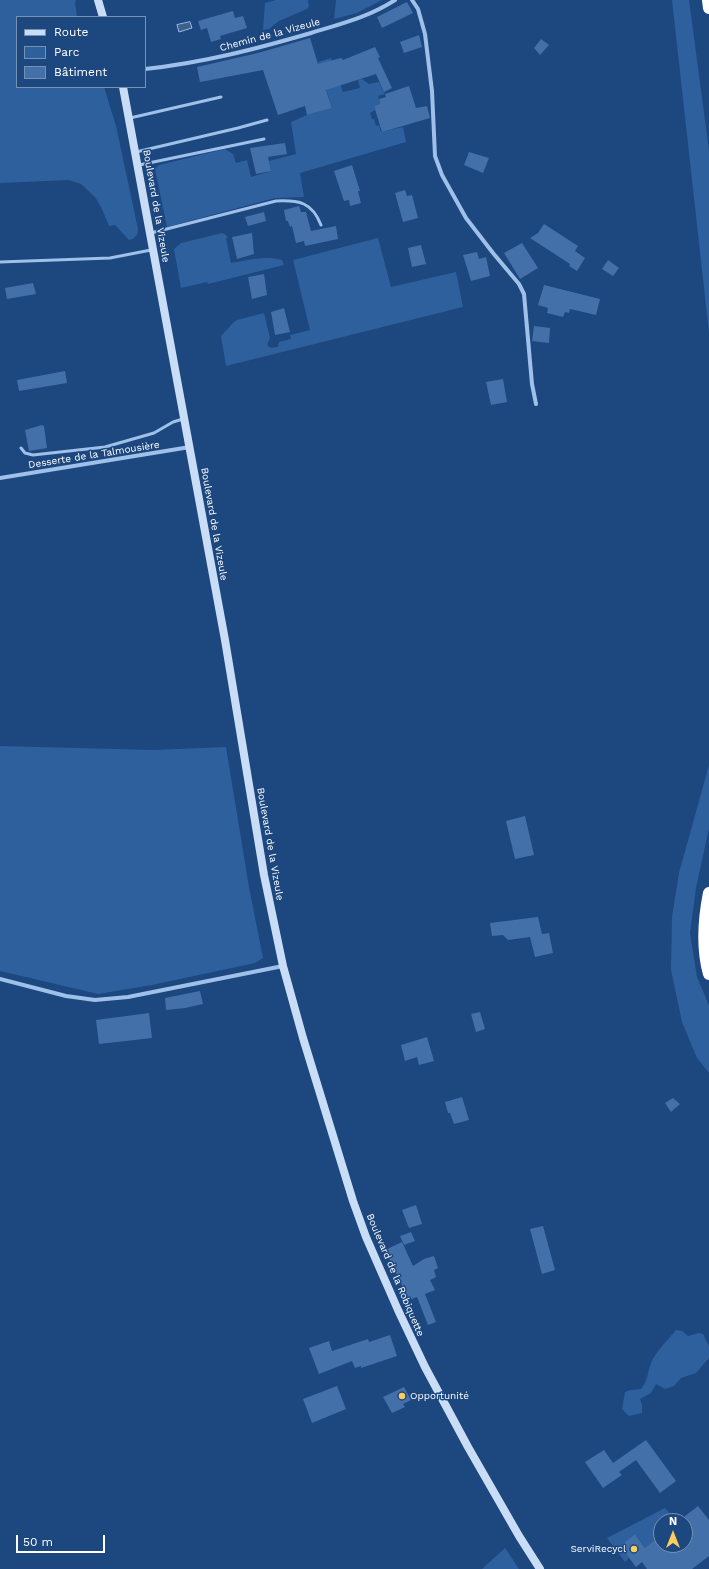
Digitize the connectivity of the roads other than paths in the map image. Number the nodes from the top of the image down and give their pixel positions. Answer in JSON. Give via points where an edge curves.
{"nodes":[{"id":1,"x":98,"y":0,"type":"edge"},
{"id":2,"x":395,"y":0,"type":"edge"},
{"id":3,"x":412,"y":0,"type":"edge"},
{"id":4,"x":708,"y":0,"type":"edge"},
{"id":5,"x":709,"y":8,"type":"edge"},
{"id":6,"x":103,"y":16,"type":"edge"},
{"id":7,"x":146,"y":69,"type":"edge"},
{"id":8,"x":123,"y":88,"type":"edge"},
{"id":9,"x":221,"y":97,"type":"dead end"},
{"id":10,"x":130,"y":118,"type":"junction"},
{"id":11,"x":267,"y":120,"type":"dead end"},
{"id":12,"x":264,"y":139,"type":"dead end"},
{"id":13,"x":136,"y":152,"type":"junction"},
{"id":14,"x":138,"y":165,"type":"junction"},
{"id":15,"x":321,"y":226,"type":"dead end"},
{"id":16,"x":151,"y":233,"type":"junction"},
{"id":17,"x":154,"y":250,"type":"junction"},
{"id":18,"x":0,"y":262,"type":"edge"},
{"id":19,"x":536,"y":404,"type":"dead end"},
{"id":20,"x":185,"y":419,"type":"junction"},
{"id":21,"x":190,"y":446,"type":"junction"},
{"id":22,"x":22,"y":448,"type":"dead end"},
{"id":23,"x":0,"y":478,"type":"edge"},
{"id":24,"x":709,"y":892,"type":"edge"},
{"id":25,"x":283,"y":966,"type":"junction"},
{"id":26,"x":709,"y":974,"type":"edge"},
{"id":27,"x":0,"y":979,"type":"edge"},
{"id":28,"x":540,"y":1569,"type":"edge"}],
"edges":[{"from":1,"to":6,"type":"main road"},
{"from":2,"to":7,"type":"street","name":"Chemin de la Vizeule","via":[[372,14],[289,39],[203,61]]},
{"from":3,"to":19,"type":"street","via":[[422,21],[428,53],[435,156],[442,175],[466,218],[519,284],[524,294]]},
{"from":4,"to":5,"type":"highway"},
{"from":8,"to":10,"type":"main road","name":"Boulevard de la Vizeule"},
{"from":9,"to":10,"type":"lane"},
{"from":10,"to":13,"type":"main road","name":"Boulevard de la Vizeule"},
{"from":11,"to":13,"type":"lane"},
{"from":12,"to":14,"type":"lane"},
{"from":13,"to":14,"type":"main road","name":"Boulevard de la Vizeule"},
{"from":14,"to":16,"type":"main road","name":"Boulevard de la Vizeule"},
{"from":15,"to":16,"type":"lane","via":[[310,207],[290,200],[276,201]]},
{"from":16,"to":17,"type":"main road","name":"Boulevard de la Vizeule"},
{"from":17,"to":18,"type":"lane","via":[[110,258]]},
{"from":17,"to":20,"type":"main road","name":"Boulevard de la Vizeule"},
{"from":20,"to":21,"type":"main road","name":"Boulevard de la Vizeule"},
{"from":20,"to":22,"type":"lane","via":[[173,422],[154,433],[105,447],[33,455],[25,453]]},
{"from":21,"to":23,"type":"street","name":"Desserte de la Talmousière"},
{"from":21,"to":25,"type":"main road","name":"Boulevard de la Vizeule","via":[[264,875]]},
{"from":24,"to":26,"type":"highway","via":[[705,931]]},
{"from":25,"to":27,"type":"street","via":[[128,997],[96,1000],[66,996]]},
{"from":25,"to":28,"type":"main road","name":"Boulevard de la Robiquette","via":[[353,1201],[372,1250],[425,1367]]}]}
